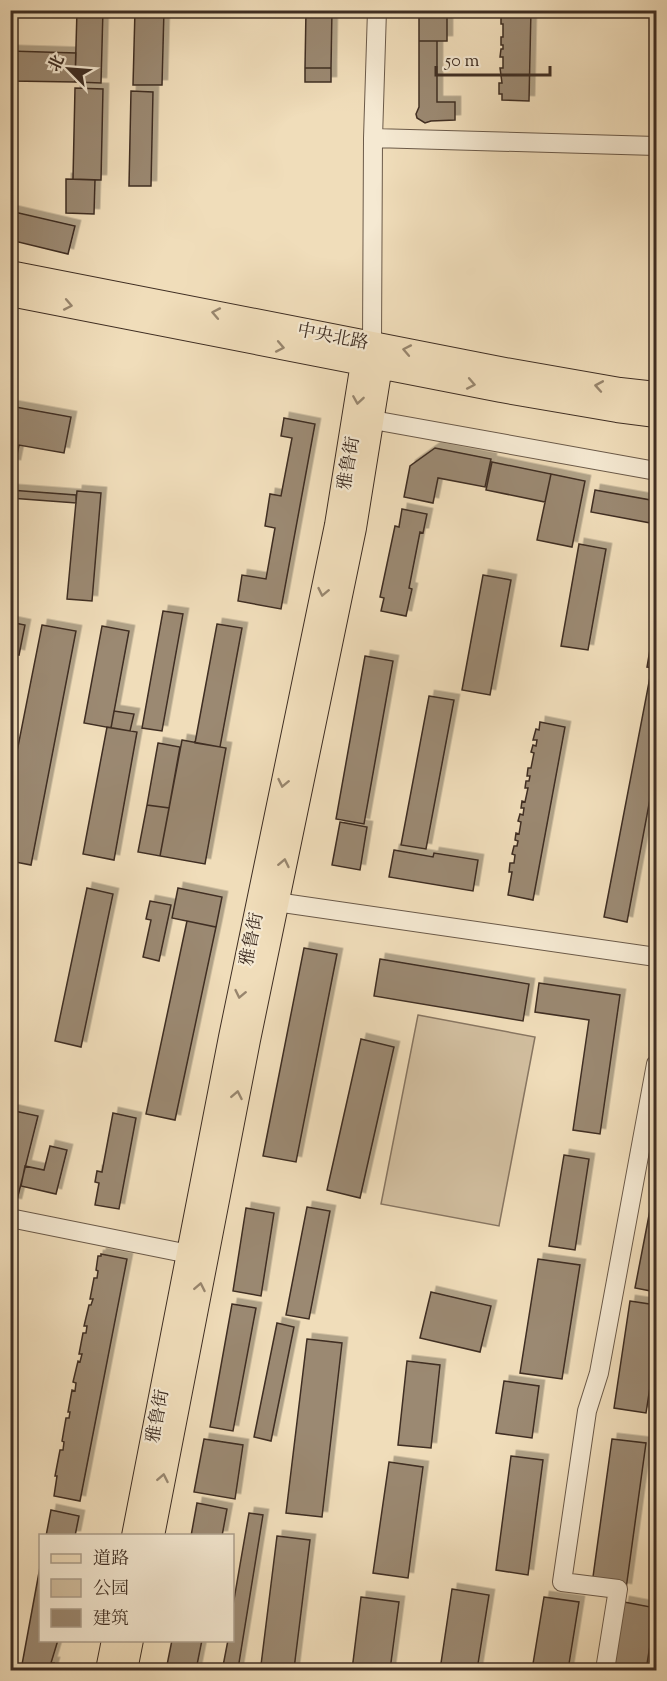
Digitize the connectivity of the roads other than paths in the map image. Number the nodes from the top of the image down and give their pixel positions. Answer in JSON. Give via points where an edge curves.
{"nodes":[{"id":1,"x":377,"y":10,"type":"edge"},
{"id":2,"x":373,"y":138,"type":"junction"},
{"id":3,"x":657,"y":146,"type":"edge"},
{"id":4,"x":10,"y":273,"type":"edge"},
{"id":5,"x":10,"y":294,"type":"edge"},
{"id":6,"x":372,"y":358,"type":"junction"},
{"id":7,"x":657,"y":394,"type":"edge"},
{"id":8,"x":657,"y":415,"type":"edge"},
{"id":9,"x":373,"y":420,"type":"junction"},
{"id":10,"x":657,"y":471,"type":"edge"},
{"id":11,"x":276,"y":902,"type":"junction"},
{"id":12,"x":657,"y":957,"type":"edge"},
{"id":13,"x":657,"y":1064,"type":"edge"},
{"id":14,"x":10,"y":1218,"type":"edge"},
{"id":15,"x":189,"y":1254,"type":"junction"},
{"id":16,"x":134,"y":1534,"type":"edge"},
{"id":17,"x":152,"y":1534,"type":"edge"},
{"id":18,"x":114,"y":1642,"type":"edge"},
{"id":19,"x":131,"y":1642,"type":"edge"},
{"id":20,"x":108,"y":1671,"type":"edge"},
{"id":21,"x":125,"y":1671,"type":"edge"},
{"id":22,"x":605,"y":1671,"type":"edge"}],
"edges":[{"from":1,"to":2,"type":"street","name":"雅鲁街"},
{"from":2,"to":3,"type":"street"},
{"from":2,"to":6,"type":"street","name":"雅鲁街"},
{"from":6,"to":4,"type":"main road","name":"中央北路","one_way":true},
{"from":5,"to":6,"type":"main road","name":"中央北路","one_way":true},
{"from":7,"to":6,"type":"main road","name":"中央北路","one_way":true,"via":[[505,370]]},
{"from":6,"to":8,"type":"main road","name":"中央北路","one_way":true,"via":[[501,390]]},
{"from":6,"to":9,"type":"main road","name":"雅鲁街"},
{"from":6,"to":15,"type":"main road","name":"雅鲁街","one_way":true},
{"from":9,"to":10,"type":"street"},
{"from":11,"to":9,"type":"main road","name":"雅鲁街","one_way":true},
{"from":11,"to":12,"type":"street"},
{"from":17,"to":11,"type":"main road","name":"雅鲁街","one_way":true},
{"from":13,"to":22,"type":"street","via":[[599,1373],[587,1412],[562,1582],[618,1588]]},
{"from":14,"to":15,"type":"street"},
{"from":15,"to":16,"type":"main road","name":"雅鲁街"},
{"from":18,"to":20,"type":"main road"},
{"from":19,"to":21,"type":"main road"}]}
